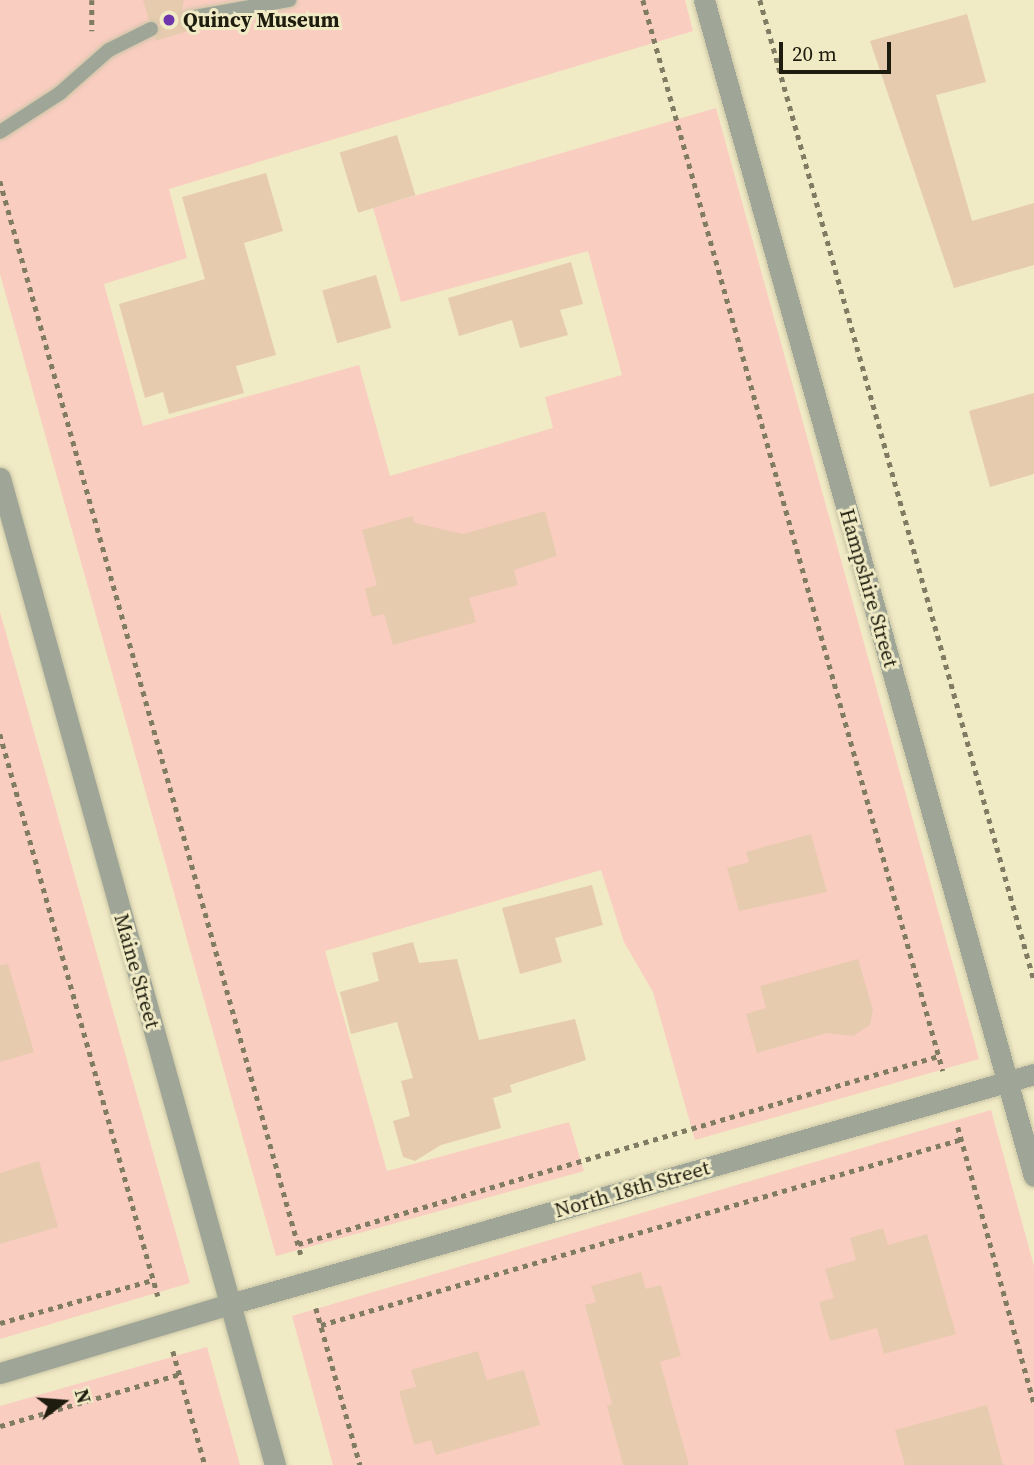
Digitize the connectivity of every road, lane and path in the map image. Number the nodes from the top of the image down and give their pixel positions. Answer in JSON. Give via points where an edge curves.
{"nodes":[{"id":1,"x":289,"y":0,"type":"edge"},
{"id":2,"x":643,"y":0,"type":"edge"},
{"id":3,"x":704,"y":0,"type":"edge"},
{"id":4,"x":760,"y":0,"type":"edge"},
{"id":5,"x":189,"y":18,"type":"dead end"},
{"id":6,"x":151,"y":29,"type":"dead end"},
{"id":7,"x":0,"y":132,"type":"edge"},
{"id":8,"x":0,"y":181,"type":"edge"},
{"id":9,"x":0,"y":478,"type":"edge"},
{"id":10,"x":0,"y":734,"type":"edge"},
{"id":11,"x":1034,"y":980,"type":"edge"},
{"id":12,"x":939,"y":1056,"type":"junction"},
{"id":13,"x":1034,"y":1074,"type":"edge"},
{"id":14,"x":1008,"y":1082,"type":"junction"},
{"id":15,"x":950,"y":1098,"type":"junction"},
{"id":16,"x":961,"y":1139,"type":"junction"},
{"id":17,"x":1034,"y":1176,"type":"edge"},
{"id":18,"x":298,"y":1244,"type":"junction"},
{"id":19,"x":153,"y":1280,"type":"junction"},
{"id":20,"x":308,"y":1282,"type":"junction"},
{"id":21,"x":230,"y":1304,"type":"junction"},
{"id":22,"x":0,"y":1323,"type":"edge"},
{"id":23,"x":165,"y":1323,"type":"junction"},
{"id":24,"x":321,"y":1325,"type":"junction"},
{"id":25,"x":0,"y":1373,"type":"edge"},
{"id":26,"x":180,"y":1374,"type":"junction"},
{"id":27,"x":1034,"y":1403,"type":"edge"},
{"id":28,"x":0,"y":1426,"type":"edge"},
{"id":29,"x":205,"y":1465,"type":"edge"},
{"id":30,"x":275,"y":1465,"type":"edge"},
{"id":31,"x":360,"y":1465,"type":"edge"}],
"edges":[{"from":1,"to":5,"type":"lane"},
{"from":2,"to":12,"type":"path"},
{"from":3,"to":14,"type":"street","name":"Hampshire Street"},
{"from":4,"to":11,"type":"path"},
{"from":6,"to":7,"type":"lane","via":[[109,50],[60,93]]},
{"from":8,"to":18,"type":"path"},
{"from":9,"to":21,"type":"street","name":"Maine Street"},
{"from":10,"to":19,"type":"path"},
{"from":12,"to":15,"type":"path"},
{"from":12,"to":18,"type":"path"},
{"from":13,"to":14,"type":"street","name":"North 18th Street"},
{"from":14,"to":15,"type":"street","name":"North 18th Street"},
{"from":14,"to":17,"type":"street","name":"Hampshire Street"},
{"from":15,"to":16,"type":"path"},
{"from":15,"to":20,"type":"street","name":"North 18th Street"},
{"from":16,"to":24,"type":"path"},
{"from":16,"to":27,"type":"path"},
{"from":18,"to":20,"type":"path"},
{"from":19,"to":22,"type":"path"},
{"from":19,"to":23,"type":"path"},
{"from":20,"to":21,"type":"street","name":"North 18th Street"},
{"from":20,"to":24,"type":"path"},
{"from":21,"to":23,"type":"street","name":"North 18th Street"},
{"from":21,"to":30,"type":"street","name":"Maine Street"},
{"from":23,"to":25,"type":"street","name":"North 18th Street"},
{"from":23,"to":26,"type":"path"},
{"from":24,"to":31,"type":"path"},
{"from":26,"to":28,"type":"path"},
{"from":26,"to":29,"type":"path"}]}
